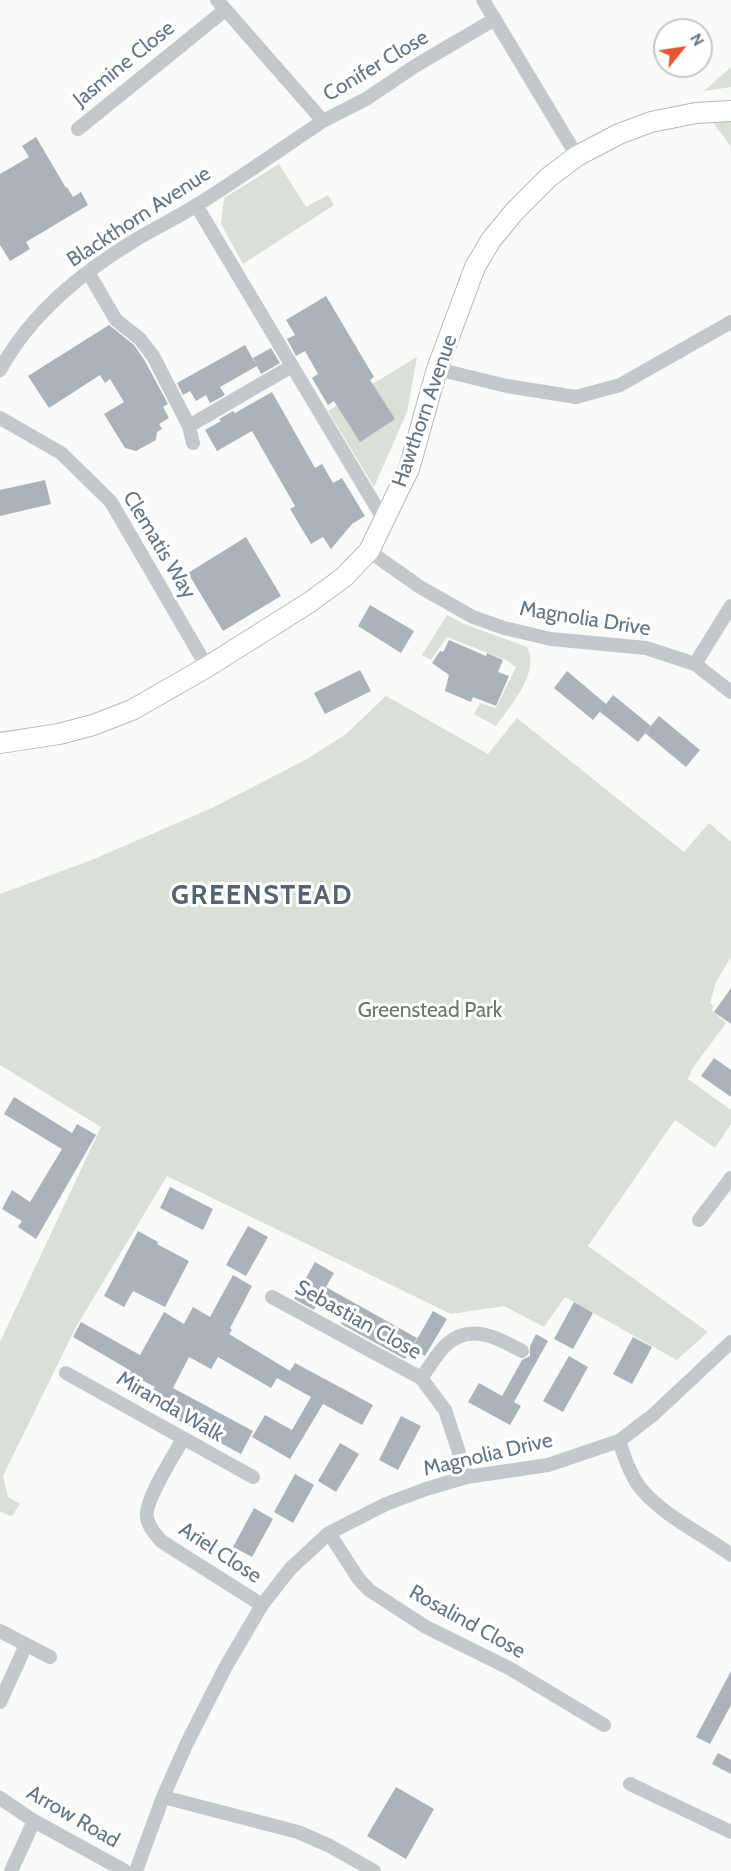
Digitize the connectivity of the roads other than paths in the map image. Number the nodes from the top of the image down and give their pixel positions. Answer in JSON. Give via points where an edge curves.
{"nodes":[{"id":1,"x":483,"y":0,"type":"edge"},
{"id":2,"x":221,"y":5,"type":"edge"},
{"id":3,"x":495,"y":19,"type":"junction"},
{"id":4,"x":731,"y":111,"type":"edge"},
{"id":5,"x":323,"y":121,"type":"junction"},
{"id":6,"x":78,"y":129,"type":"dead end"},
{"id":7,"x":578,"y":156,"type":"junction"},
{"id":8,"x":196,"y":206,"type":"junction"},
{"id":9,"x":88,"y":272,"type":"junction"},
{"id":10,"x":731,"y":322,"type":"edge"},
{"id":11,"x":292,"y":366,"type":"junction"},
{"id":12,"x":437,"y":369,"type":"junction"},
{"id":13,"x":0,"y":370,"type":"edge"},
{"id":14,"x":0,"y":418,"type":"edge"},
{"id":15,"x":189,"y":426,"type":"junction"},
{"id":16,"x":193,"y":443,"type":"dead end"},
{"id":17,"x":384,"y":520,"type":"junction"},
{"id":18,"x":369,"y":551,"type":"junction"},
{"id":19,"x":731,"y":606,"type":"edge"},
{"id":20,"x":695,"y":664,"type":"junction"},
{"id":21,"x":207,"y":667,"type":"junction"},
{"id":22,"x":731,"y":692,"type":"edge"},
{"id":23,"x":0,"y":743,"type":"edge"},
{"id":24,"x":731,"y":1178,"type":"edge"},
{"id":25,"x":699,"y":1220,"type":"dead end"},
{"id":26,"x":272,"y":1297,"type":"dead end"},
{"id":27,"x":731,"y":1342,"type":"edge"},
{"id":28,"x":522,"y":1351,"type":"dead end"},
{"id":29,"x":66,"y":1372,"type":"dead end"},
{"id":30,"x":421,"y":1378,"type":"junction"},
{"id":31,"x":183,"y":1439,"type":"junction"},
{"id":32,"x":619,"y":1441,"type":"junction"},
{"id":33,"x":253,"y":1477,"type":"dead end"},
{"id":34,"x":467,"y":1478,"type":"junction"},
{"id":35,"x":329,"y":1533,"type":"junction"},
{"id":36,"x":731,"y":1554,"type":"edge"},
{"id":37,"x":262,"y":1605,"type":"junction"},
{"id":38,"x":0,"y":1631,"type":"edge"},
{"id":39,"x":26,"y":1645,"type":"junction"},
{"id":40,"x":50,"y":1657,"type":"dead end"},
{"id":41,"x":0,"y":1702,"type":"edge"},
{"id":42,"x":604,"y":1725,"type":"dead end"},
{"id":43,"x":630,"y":1784,"type":"dead end"},
{"id":44,"x":163,"y":1797,"type":"junction"},
{"id":45,"x":0,"y":1798,"type":"edge"},
{"id":46,"x":34,"y":1821,"type":"junction"},
{"id":47,"x":731,"y":1832,"type":"edge"},
{"id":48,"x":11,"y":1871,"type":"edge"},
{"id":49,"x":126,"y":1871,"type":"edge"},
{"id":50,"x":136,"y":1871,"type":"edge"},
{"id":51,"x":374,"y":1871,"type":"edge"}],
"edges":[{"from":1,"to":3,"type":"street"},
{"from":2,"to":5,"type":"street","name":"Conifer Close"},
{"from":2,"to":6,"type":"street","name":"Jasmine Close"},
{"from":3,"to":5,"type":"street","name":"Conifer Close","via":[[366,99]]},
{"from":3,"to":7,"type":"street"},
{"from":4,"to":7,"type":"street","name":"Hawthorn Avenue","via":[[651,122]]},
{"from":5,"to":8,"type":"street","name":"Blackthorn Avenue"},
{"from":7,"to":12,"type":"street","name":"Hawthorn Avenue","via":[[549,177],[491,240],[475,267]]},
{"from":8,"to":9,"type":"street","name":"Blackthorn Avenue"},
{"from":8,"to":11,"type":"street"},
{"from":9,"to":13,"type":"street","name":"Blackthorn Avenue","via":[[34,319]]},
{"from":9,"to":15,"type":"street","via":[[116,320],[140,339],[153,356]]},
{"from":10,"to":12,"type":"street","via":[[620,385],[576,397]]},
{"from":11,"to":15,"type":"street"},
{"from":11,"to":17,"type":"street"},
{"from":12,"to":17,"type":"street","name":"Hawthorn Avenue","via":[[409,469]]},
{"from":14,"to":21,"type":"street","name":"Clematis Way","via":[[61,453],[111,502]]},
{"from":15,"to":16,"type":"street"},
{"from":17,"to":18,"type":"street","name":"Hawthorn Avenue"},
{"from":18,"to":20,"type":"street","name":"Magnolia Drive","via":[[449,604],[504,628],[551,639],[646,648]]},
{"from":18,"to":21,"type":"street","name":"Hawthorn Avenue","via":[[344,577],[310,602]]},
{"from":19,"to":20,"type":"street"},
{"from":20,"to":22,"type":"street","name":"Magnolia Drive"},
{"from":21,"to":23,"type":"street","name":"Hawthorn Avenue","via":[[132,710],[93,725]]},
{"from":24,"to":25,"type":"street"},
{"from":26,"to":30,"type":"street","name":"Sebastian Close"},
{"from":27,"to":32,"type":"street","name":"Magnolia Drive","via":[[653,1415]]},
{"from":28,"to":30,"type":"street","via":[[496,1336],[459,1336],[446,1345]]},
{"from":29,"to":31,"type":"street","name":"Miranda Walk"},
{"from":30,"to":34,"type":"street","name":"Sebastian Close","via":[[446,1410]]},
{"from":31,"to":33,"type":"street","name":"Miranda Walk"},
{"from":31,"to":37,"type":"street","name":"Ariel Close","via":[[150,1500],[146,1515],[151,1529],[161,1540]]},
{"from":32,"to":34,"type":"street","name":"Magnolia Drive","via":[[548,1465]]},
{"from":32,"to":36,"type":"street","via":[[642,1490],[668,1515]]},
{"from":34,"to":35,"type":"street","name":"Magnolia Drive","via":[[386,1504]]},
{"from":35,"to":37,"type":"street","name":"Magnolia Drive","via":[[290,1569]]},
{"from":35,"to":42,"type":"street","name":"Rosalind Close","via":[[369,1590],[426,1627],[509,1668]]},
{"from":37,"to":44,"type":"street","name":"Magnolia Drive","via":[[220,1678]]},
{"from":38,"to":39,"type":"street"},
{"from":39,"to":40,"type":"street"},
{"from":39,"to":41,"type":"street"},
{"from":43,"to":47,"type":"street"},
{"from":44,"to":50,"type":"street","name":"Magnolia Drive"},
{"from":44,"to":51,"type":"street","via":[[298,1832]]},
{"from":45,"to":46,"type":"street","name":"Arrow Road"},
{"from":46,"to":48,"type":"street"},
{"from":46,"to":49,"type":"street","name":"Arrow Road"}]}
